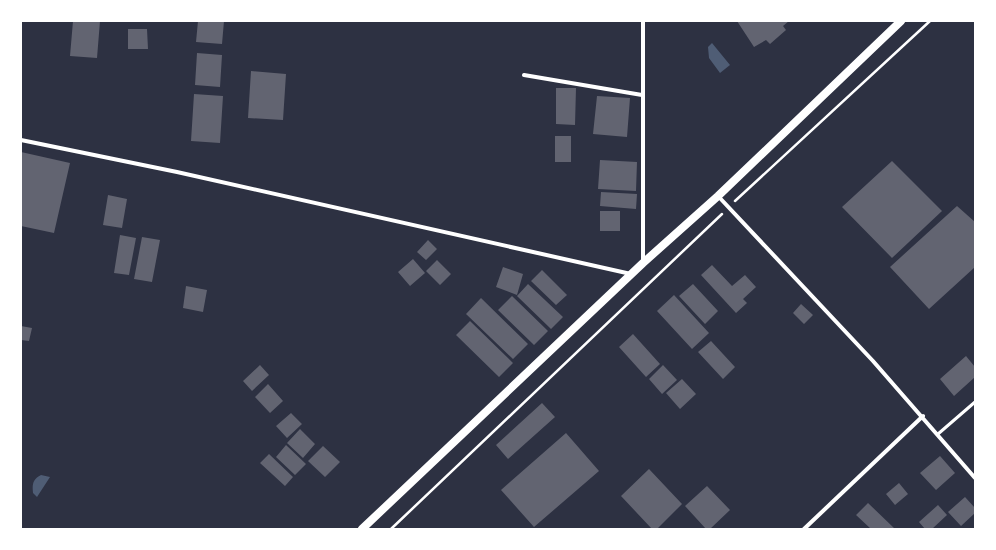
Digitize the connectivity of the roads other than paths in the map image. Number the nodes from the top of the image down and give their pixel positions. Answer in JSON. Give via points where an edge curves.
{"nodes":[{"id":1,"x":643,"y":21,"type":"edge"},
{"id":2,"x":901,"y":21,"type":"edge"},
{"id":3,"x":524,"y":74,"type":"dead end"},
{"id":4,"x":642,"y":95,"type":"junction"},
{"id":5,"x":21,"y":140,"type":"edge"},
{"id":6,"x":718,"y":196,"type":"junction"},
{"id":7,"x":643,"y":262,"type":"junction"},
{"id":8,"x":631,"y":274,"type":"junction"},
{"id":9,"x":975,"y":402,"type":"edge"},
{"id":10,"x":923,"y":416,"type":"junction"},
{"id":11,"x":938,"y":434,"type":"junction"},
{"id":12,"x":975,"y":478,"type":"edge"},
{"id":13,"x":362,"y":529,"type":"edge"},
{"id":14,"x":804,"y":529,"type":"edge"}],
"edges":[{"from":1,"to":4,"type":"street"},
{"from":2,"to":6,"type":"main road"},
{"from":3,"to":4,"type":"street"},
{"from":4,"to":7,"type":"street"},
{"from":5,"to":8,"type":"street","via":[[177,172]]},
{"from":6,"to":7,"type":"main road"},
{"from":6,"to":10,"type":"street"},
{"from":7,"to":8,"type":"main road"},
{"from":8,"to":13,"type":"main road"},
{"from":9,"to":11,"type":"lane"},
{"from":10,"to":11,"type":"street"},
{"from":10,"to":14,"type":"street"},
{"from":11,"to":12,"type":"street"}]}
